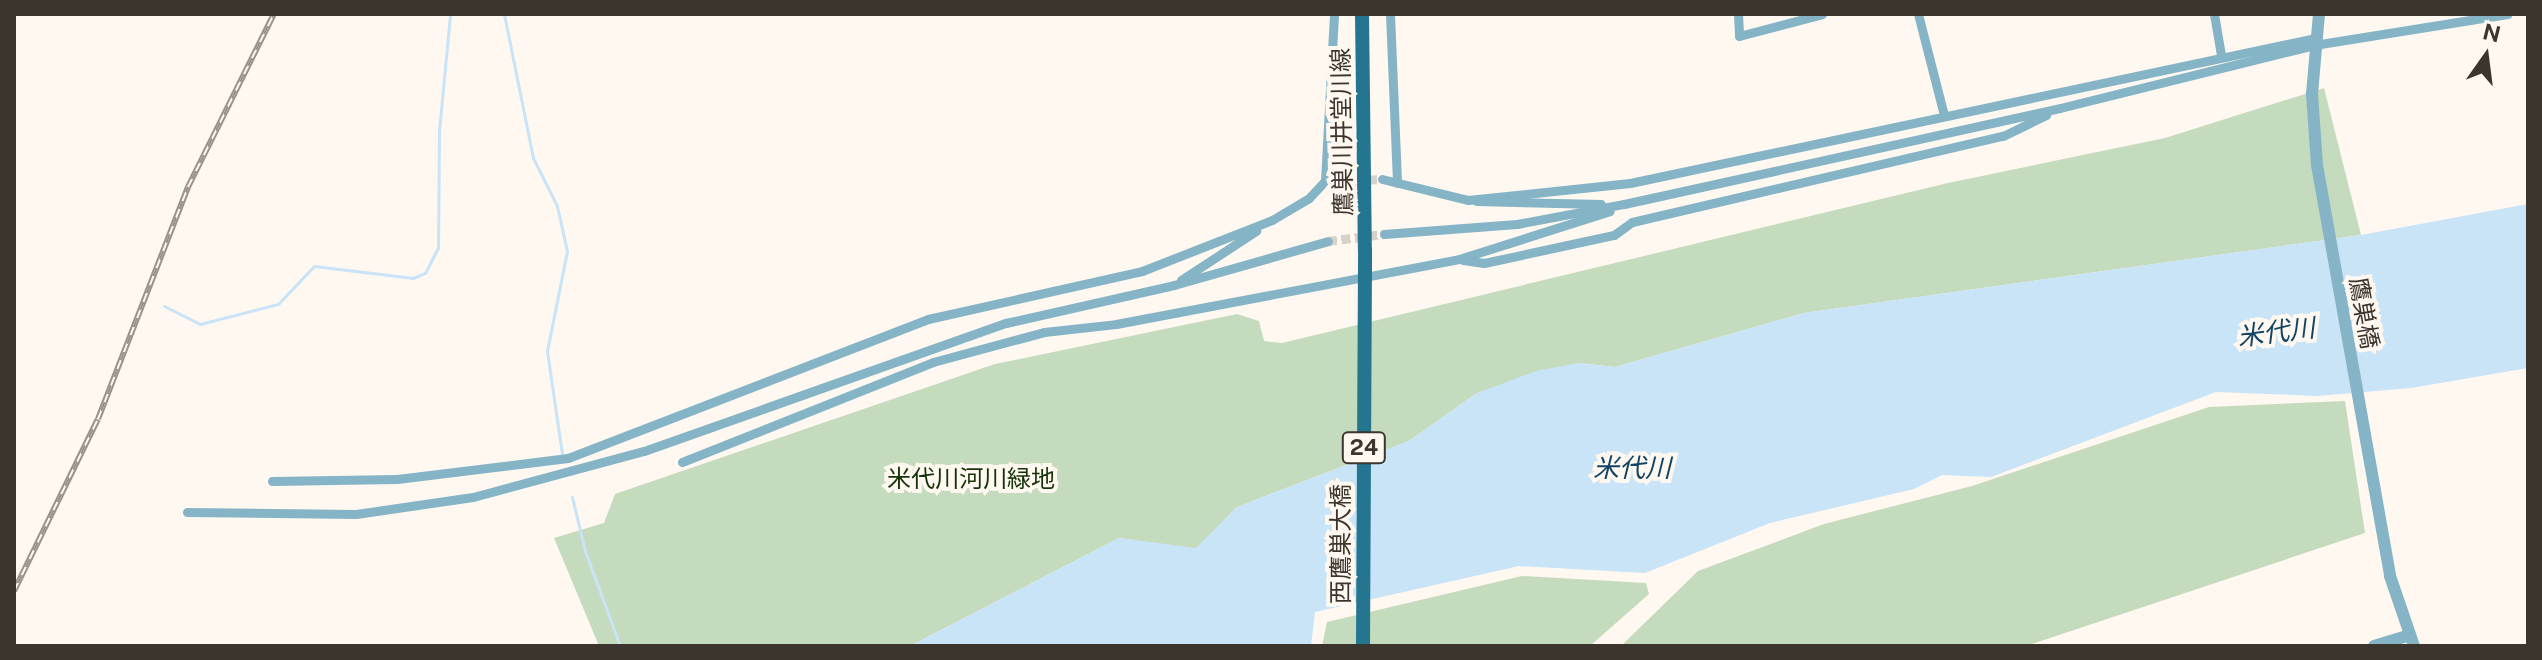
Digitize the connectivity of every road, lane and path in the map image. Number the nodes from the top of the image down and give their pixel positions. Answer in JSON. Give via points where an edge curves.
{"nodes":[{"id":1,"x":1334,"y":14,"type":"edge"},
{"id":2,"x":1362,"y":14,"type":"edge"},
{"id":3,"x":1390,"y":14,"type":"edge"},
{"id":4,"x":1738,"y":14,"type":"edge"},
{"id":5,"x":1822,"y":14,"type":"edge"},
{"id":6,"x":1918,"y":14,"type":"edge"},
{"id":7,"x":2214,"y":14,"type":"edge"},
{"id":8,"x":2319,"y":14,"type":"edge"},
{"id":9,"x":2508,"y":14,"type":"edge"},
{"id":10,"x":2314,"y":46,"type":"junction"},
{"id":11,"x":2221,"y":55,"type":"junction"},
{"id":12,"x":2060,"y":108,"type":"junction"},
{"id":13,"x":1944,"y":115,"type":"junction"},
{"id":14,"x":1382,"y":179,"type":"tunnel mouth"},
{"id":15,"x":1325,"y":181,"type":"junction"},
{"id":16,"x":1341,"y":181,"type":"tunnel mouth"},
{"id":17,"x":1397,"y":183,"type":"junction"},
{"id":18,"x":1468,"y":200,"type":"junction"},
{"id":19,"x":1624,"y":204,"type":"junction"},
{"id":20,"x":1272,"y":220,"type":"junction"},
{"id":21,"x":1384,"y":234,"type":"tunnel mouth"},
{"id":22,"x":1328,"y":241,"type":"tunnel mouth"},
{"id":23,"x":1365,"y":250,"type":"joint"},
{"id":24,"x":1459,"y":259,"type":"junction"},
{"id":25,"x":1174,"y":285,"type":"junction"},
{"id":26,"x":682,"y":462,"type":"dead end"},
{"id":27,"x":272,"y":481,"type":"dead end"},
{"id":28,"x":187,"y":512,"type":"dead end"},
{"id":29,"x":2411,"y":640,"type":"edge"},
{"id":30,"x":1363,"y":646,"type":"edge"},
{"id":31,"x":2374,"y":646,"type":"edge"}],
"edges":[{"from":1,"to":15,"type":"street"},
{"from":2,"to":23,"type":"main road","name":"鷹巣川井堂川線","number":"24"},
{"from":3,"to":17,"type":"street"},
{"from":4,"to":5,"type":"street","via":[[1739,36]]},
{"from":6,"to":13,"type":"street"},
{"from":7,"to":11,"type":"street"},
{"from":8,"to":10,"type":"street","name":"鷹巣橋"},
{"from":9,"to":10,"type":"street"},
{"from":10,"to":11,"type":"street"},
{"from":10,"to":12,"type":"street"},
{"from":10,"to":29,"type":"street","name":"鷹巣橋","via":[[2317,165],[2390,576]]},
{"from":11,"to":13,"type":"street"},
{"from":12,"to":19,"type":"street"},
{"from":12,"to":24,"type":"street","via":[[2003,136],[1632,222],[1614,235],[1484,263]]},
{"from":13,"to":18,"type":"street","via":[[1630,183]]},
{"from":14,"to":17,"type":"street"},
{"from":15,"to":16,"type":"street"},
{"from":15,"to":20,"type":"street","via":[[1309,198]]},
{"from":17,"to":18,"type":"street"},
{"from":18,"to":19,"type":"street","via":[[1490,205]]},
{"from":19,"to":21,"type":"street","via":[[1517,224]]},
{"from":19,"to":24,"type":"street"},
{"from":20,"to":25,"type":"street"},
{"from":20,"to":27,"type":"street","via":[[1142,271],[928,319],[568,458],[397,479]]},
{"from":22,"to":25,"type":"street"},
{"from":23,"to":30,"type":"main road","name":"西鷹巣大橋","number":"24","bridge":true},
{"from":24,"to":26,"type":"street","via":[[1116,324],[1044,332],[933,362]]},
{"from":25,"to":28,"type":"street","via":[[1006,323],[644,451],[473,497],[356,514]]},
{"from":29,"to":31,"type":"street"}]}
